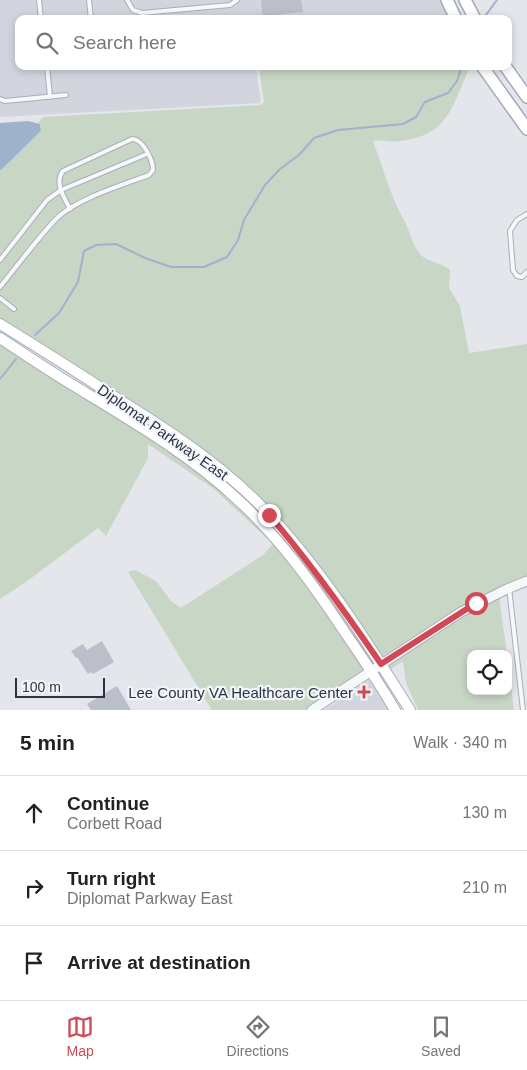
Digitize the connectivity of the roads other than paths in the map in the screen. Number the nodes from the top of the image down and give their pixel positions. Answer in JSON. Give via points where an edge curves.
{"nodes":[{"id":1,"x":38,"y":0,"type":"edge"},
{"id":2,"x":89,"y":0,"type":"edge"},
{"id":3,"x":127,"y":0,"type":"edge"},
{"id":4,"x":237,"y":0,"type":"edge"},
{"id":5,"x":447,"y":0,"type":"edge"},
{"id":6,"x":465,"y":0,"type":"edge"},
{"id":7,"x":40,"y":15,"type":"edge"},
{"id":8,"x":91,"y":15,"type":"edge"},
{"id":9,"x":454,"y":15,"type":"edge"},
{"id":10,"x":472,"y":15,"type":"edge"},
{"id":11,"x":47,"y":70,"type":"edge"},
{"id":12,"x":485,"y":70,"type":"edge"},
{"id":13,"x":508,"y":70,"type":"edge"},
{"id":14,"x":66,"y":95,"type":"dead end"},
{"id":15,"x":50,"y":97,"type":"junction"},
{"id":16,"x":527,"y":97,"type":"edge"},
{"id":17,"x":0,"y":100,"type":"edge"},
{"id":18,"x":527,"y":129,"type":"edge"},
{"id":19,"x":147,"y":154,"type":"junction"},
{"id":20,"x":61,"y":190,"type":"junction"},
{"id":21,"x":70,"y":208,"type":"junction"},
{"id":22,"x":527,"y":214,"type":"edge"},
{"id":23,"x":0,"y":260,"type":"edge"},
{"id":24,"x":527,"y":272,"type":"edge"},
{"id":25,"x":0,"y":287,"type":"edge"},
{"id":26,"x":0,"y":298,"type":"edge"},
{"id":27,"x":14,"y":309,"type":"dead end"},
{"id":28,"x":0,"y":324,"type":"edge"},
{"id":29,"x":0,"y":338,"type":"edge"},
{"id":30,"x":153,"y":422,"type":"junction"},
{"id":31,"x":147,"y":431,"type":"junction"},
{"id":32,"x":283,"y":530,"type":"junction"},
{"id":33,"x":274,"y":537,"type":"junction"},
{"id":34,"x":527,"y":581,"type":"edge"},
{"id":35,"x":509,"y":588,"type":"junction"},
{"id":36,"x":381,"y":664,"type":"junction"},
{"id":37,"x":370,"y":671,"type":"junction"},
{"id":38,"x":312,"y":710,"type":"edge"},
{"id":39,"x":395,"y":710,"type":"edge"},
{"id":40,"x":410,"y":710,"type":"edge"},
{"id":41,"x":523,"y":710,"type":"edge"}],
"edges":[{"from":1,"to":7,"type":"lane"},
{"from":2,"to":8,"type":"lane"},
{"from":3,"to":4,"type":"lane","via":[[133,10],[142,13],[230,6]]},
{"from":5,"to":9,"type":"main road"},
{"from":6,"to":10,"type":"main road"},
{"from":11,"to":15,"type":"lane"},
{"from":12,"to":18,"type":"main road"},
{"from":13,"to":16,"type":"main road"},
{"from":14,"to":15,"type":"lane"},
{"from":15,"to":17,"type":"lane"},
{"from":19,"to":20,"type":"lane"},
{"from":19,"to":20,"type":"lane","via":[[141,141],[132,139],[63,170],[59,180]]},
{"from":19,"to":21,"type":"lane","via":[[153,166],[149,175]]},
{"from":20,"to":21,"type":"lane"},
{"from":20,"to":23,"type":"lane","via":[[47,200]]},
{"from":21,"to":25,"type":"lane","via":[[56,218]]},
{"from":22,"to":24,"type":"lane","via":[[517,220],[510,231],[513,270],[522,277]]},
{"from":26,"to":27,"type":"lane"},
{"from":28,"to":30,"type":"main road","name":"Diplomat Parkway East"},
{"from":29,"to":31,"type":"main road","name":"Diplomat Parkway East"},
{"from":30,"to":31,"type":"main road"},
{"from":30,"to":32,"type":"main road","name":"Diplomat Parkway East","via":[[242,488]]},
{"from":31,"to":33,"type":"main road","name":"Diplomat Parkway East","via":[[207,473]]},
{"from":32,"to":33,"type":"main road"},
{"from":32,"to":36,"type":"main road","name":"Diplomat Parkway East","via":[[341,605]]},
{"from":33,"to":37,"type":"main road","name":"Diplomat Parkway East","via":[[329,608]]},
{"from":34,"to":35,"type":"street"},
{"from":35,"to":36,"type":"street","via":[[461,612]]},
{"from":35,"to":41,"type":"lane"},
{"from":36,"to":37,"type":"street"},
{"from":36,"to":40,"type":"main road","name":"Diplomat Parkway East"},
{"from":37,"to":38,"type":"street"},
{"from":37,"to":39,"type":"main road","name":"Diplomat Parkway East"}]}
